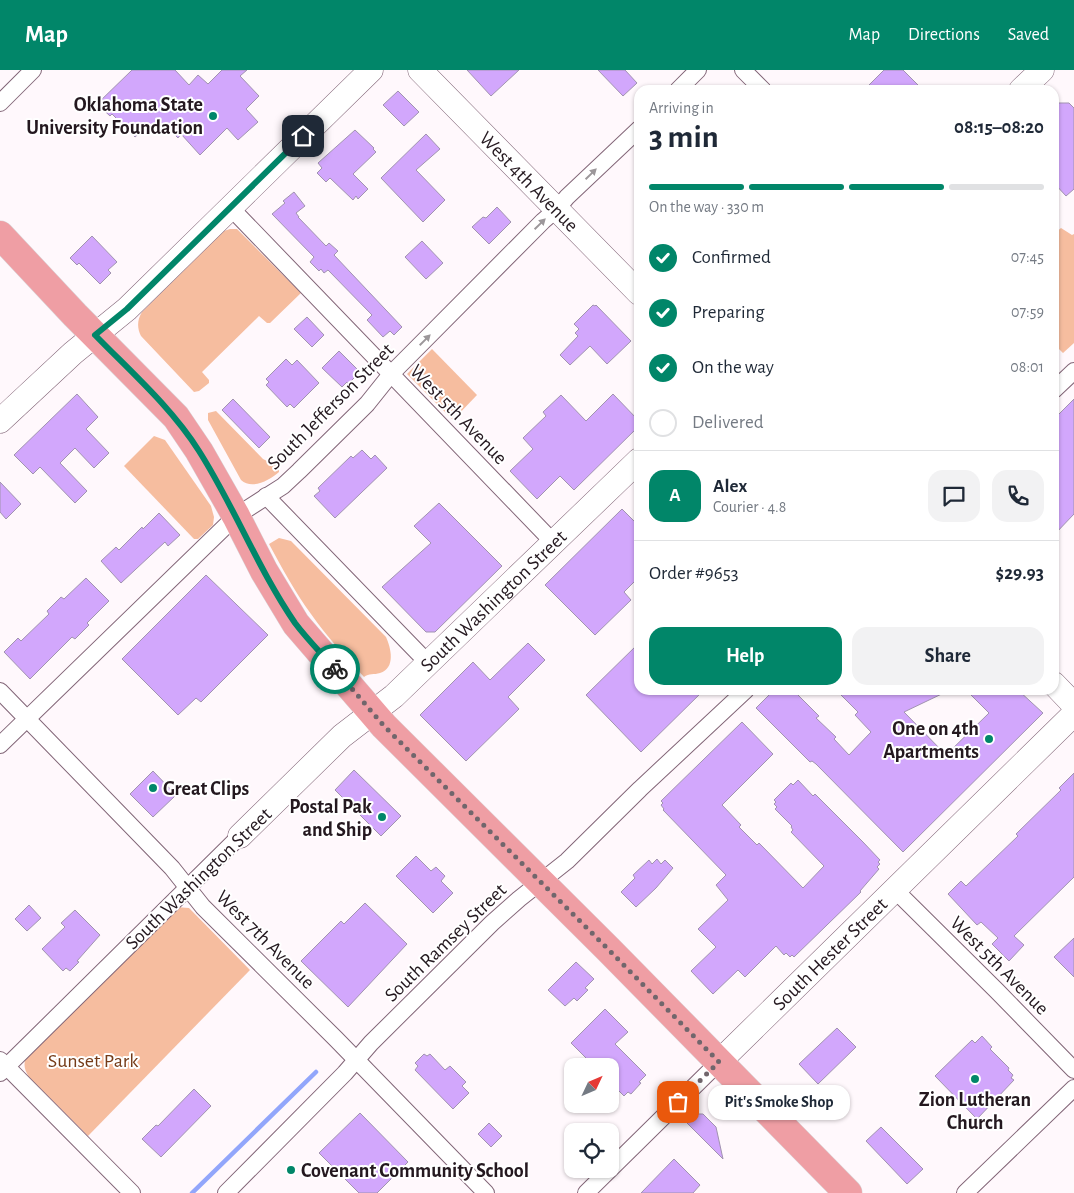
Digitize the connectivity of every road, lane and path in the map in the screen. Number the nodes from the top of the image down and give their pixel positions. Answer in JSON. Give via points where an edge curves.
{"nodes":[{"id":1,"x":33,"y":70,"type":"edge"},
{"id":2,"x":371,"y":70,"type":"edge"},
{"id":3,"x":420,"y":70,"type":"edge"},
{"id":4,"x":698,"y":70,"type":"edge"},
{"id":5,"x":743,"y":70,"type":"edge"},
{"id":6,"x":1042,"y":70,"type":"edge"},
{"id":7,"x":683,"y":85,"type":"edge"},
{"id":8,"x":758,"y":85,"type":"edge"},
{"id":9,"x":1026,"y":85,"type":"edge"},
{"id":10,"x":0,"y":102,"type":"edge"},
{"id":11,"x":634,"y":134,"type":"edge"},
{"id":12,"x":230,"y":207,"type":"junction"},
{"id":13,"x":557,"y":209,"type":"junction"},
{"id":14,"x":0,"y":235,"type":"edge"},
{"id":15,"x":634,"y":288,"type":"edge"},
{"id":16,"x":95,"y":335,"type":"junction"},
{"id":17,"x":1074,"y":370,"type":"edge"},
{"id":18,"x":391,"y":374,"type":"junction"},
{"id":19,"x":1059,"y":385,"type":"edge"},
{"id":20,"x":0,"y":420,"type":"edge"},
{"id":21,"x":634,"y":465,"type":"edge"},
{"id":22,"x":266,"y":496,"type":"junction"},
{"id":23,"x":236,"y":516,"type":"junction"},
{"id":24,"x":554,"y":542,"type":"junction"},
{"id":25,"x":428,"y":663,"type":"junction"},
{"id":26,"x":1059,"y":689,"type":"edge"},
{"id":27,"x":0,"y":691,"type":"edge"},
{"id":28,"x":741,"y":695,"type":"edge"},
{"id":29,"x":1074,"y":705,"type":"edge"},
{"id":30,"x":372,"y":712,"type":"junction"},
{"id":31,"x":1074,"y":714,"type":"edge"},
{"id":32,"x":27,"y":719,"type":"junction"},
{"id":33,"x":0,"y":745,"type":"edge"},
{"id":34,"x":240,"y":836,"type":"joint"},
{"id":35,"x":541,"y":882,"type":"junction"},
{"id":36,"x":187,"y":887,"type":"junction"},
{"id":37,"x":895,"y":890,"type":"junction"},
{"id":38,"x":356,"y":1059,"type":"junction"},
{"id":39,"x":719,"y":1062,"type":"junction"},
{"id":40,"x":2,"y":1066,"type":"edge"},
{"id":41,"x":1074,"y":1070,"type":"edge"},
{"id":42,"x":1074,"y":1088,"type":"edge"},
{"id":43,"x":132,"y":1193,"type":"edge"},
{"id":44,"x":226,"y":1193,"type":"edge"},
{"id":45,"x":486,"y":1193,"type":"edge"},
{"id":46,"x":586,"y":1193,"type":"edge"},
{"id":47,"x":848,"y":1193,"type":"edge"},
{"id":48,"x":965,"y":1193,"type":"edge"}],
"edges":[{"from":1,"to":10,"type":"street"},
{"from":2,"to":12,"type":"street"},
{"from":3,"to":13,"type":"street","name":"West 4th Avenue"},
{"from":4,"to":7,"type":"street"},
{"from":5,"to":8,"type":"street"},
{"from":6,"to":9,"type":"street"},
{"from":13,"to":11,"type":"street","name":"South Jefferson Street","one_way":true},
{"from":12,"to":16,"type":"street","via":[[127,309]]},
{"from":12,"to":18,"type":"street","name":"West 5th Avenue"},
{"from":13,"to":15,"type":"street","name":"West 4th Avenue"},
{"from":18,"to":13,"type":"street","name":"South Jefferson Street","one_way":true},
{"from":14,"to":16,"type":"highway"},
{"from":16,"to":20,"type":"street"},
{"from":16,"to":23,"type":"highway","via":[[176,418]]},
{"from":17,"to":19,"type":"street"},
{"from":18,"to":22,"type":"street","name":"South Jefferson Street","via":[[367,404],[284,486]]},
{"from":18,"to":24,"type":"street","name":"West 5th Avenue"},
{"from":21,"to":24,"type":"street","name":"South Washington Street"},
{"from":22,"to":23,"type":"street","name":"South Jefferson Street"},
{"from":22,"to":25,"type":"street"},
{"from":23,"to":30,"type":"highway","via":[[296,624]]},
{"from":23,"to":32,"type":"street","name":"South Jefferson Street"},
{"from":24,"to":25,"type":"street","name":"South Washington Street"},
{"from":25,"to":30,"type":"street","name":"South Washington Street"},
{"from":26,"to":29,"type":"street"},
{"from":27,"to":32,"type":"street","name":"West 7th Avenue"},
{"from":28,"to":35,"type":"street","name":"South Ramsey Street","via":[[567,862]]},
{"from":30,"to":34,"type":"street","name":"South Washington Street","via":[[342,736]]},
{"from":30,"to":35,"type":"highway"},
{"from":31,"to":37,"type":"street","name":"South Hester Street"},
{"from":32,"to":33,"type":"street","name":"South Jefferson Street"},
{"from":32,"to":36,"type":"street","name":"West 7th Avenue"},
{"from":34,"to":36,"type":"street","name":"South Washington Street"},
{"from":35,"to":38,"type":"street","name":"South Ramsey Street","via":[[492,923]]},
{"from":35,"to":39,"type":"highway"},
{"from":36,"to":38,"type":"street","name":"West 7th Avenue","via":[[203,907]]},
{"from":36,"to":40,"type":"street","name":"South Washington Street"},
{"from":37,"to":39,"type":"street","name":"South Hester Street"},
{"from":37,"to":41,"type":"street","name":"West 5th Avenue"},
{"from":38,"to":44,"type":"street","name":"South Ramsey Street"},
{"from":38,"to":45,"type":"street","name":"West 7th Avenue"},
{"from":39,"to":46,"type":"street","name":"South Hester Street"},
{"from":39,"to":47,"type":"highway"},
{"from":40,"to":43,"type":"street"},
{"from":42,"to":48,"type":"street"}]}
